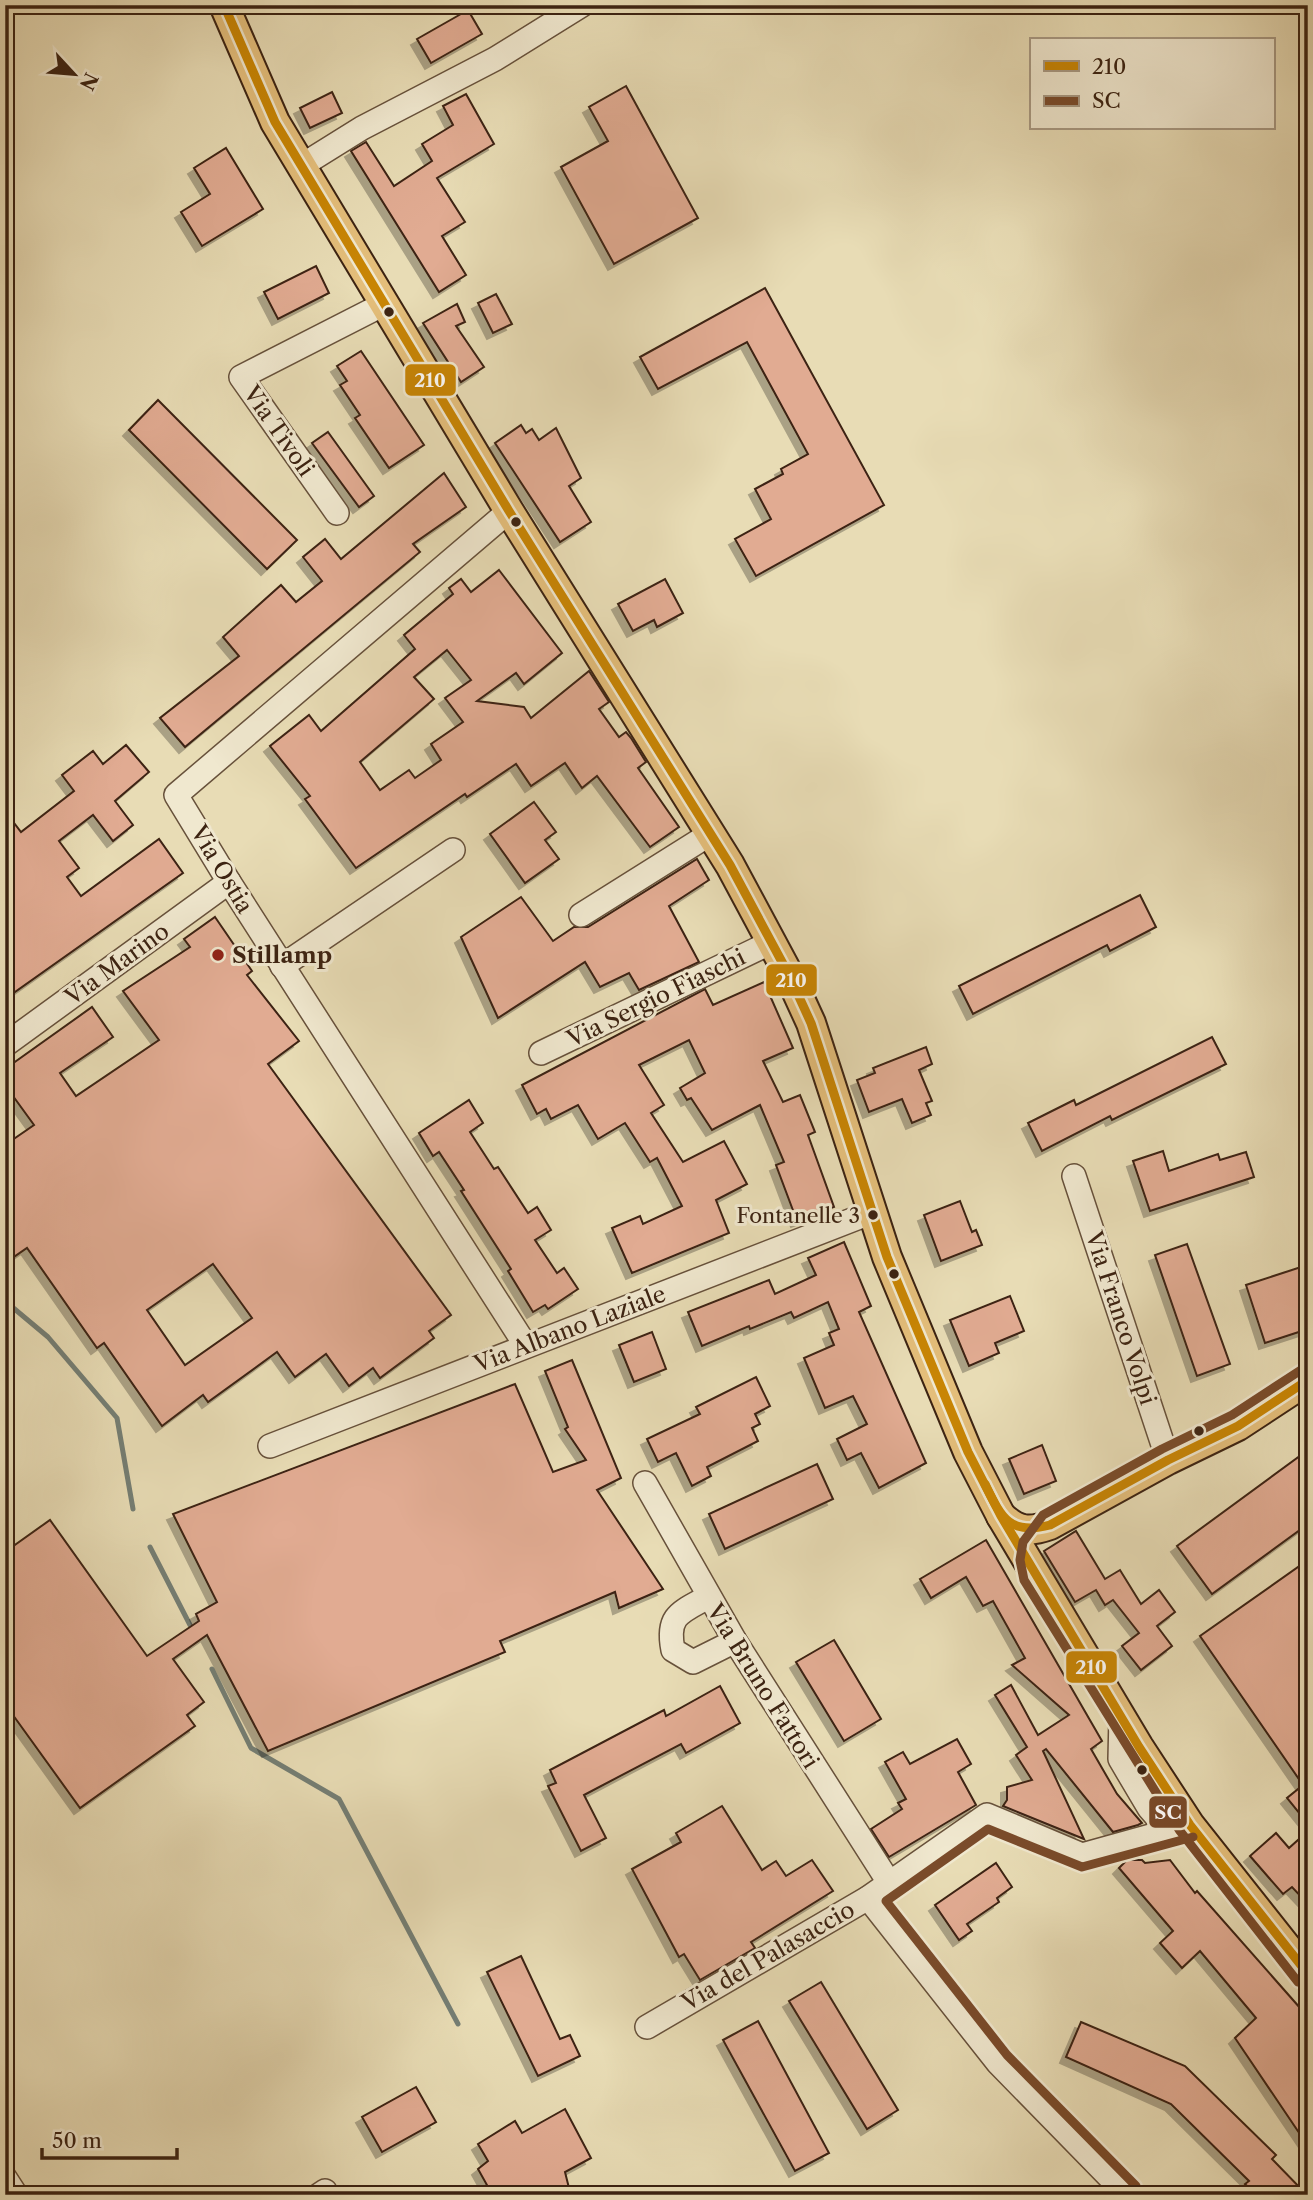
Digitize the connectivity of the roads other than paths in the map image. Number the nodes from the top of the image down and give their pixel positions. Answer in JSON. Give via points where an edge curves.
{"nodes":[{"id":1,"x":224,"y":5,"type":"edge"},
{"id":2,"x":582,"y":5,"type":"edge"},
{"id":3,"x":301,"y":166,"type":"junction"},
{"id":4,"x":384,"y":304,"type":"junction"},
{"id":5,"x":509,"y":511,"type":"junction"},
{"id":6,"x":337,"y":513,"type":"dead end"},
{"id":7,"x":710,"y":834,"type":"junction"},
{"id":8,"x":453,"y":850,"type":"dead end"},
{"id":9,"x":229,"y":882,"type":"junction"},
{"id":10,"x":581,"y":915,"type":"dead end"},
{"id":11,"x":772,"y":943,"type":"junction"},
{"id":12,"x":282,"y":966,"type":"junction"},
{"id":13,"x":5,"y":1045,"type":"edge"},
{"id":14,"x":541,"y":1053,"type":"dead end"},
{"id":15,"x":1074,"y":1176,"type":"dead end"},
{"id":16,"x":870,"y":1213,"type":"junction"},
{"id":17,"x":526,"y":1346,"type":"junction"},
{"id":18,"x":1308,"y":1380,"type":"edge"},
{"id":19,"x":270,"y":1446,"type":"dead end"},
{"id":20,"x":1168,"y":1460,"type":"junction"},
{"id":21,"x":645,"y":1483,"type":"dead end"},
{"id":22,"x":1001,"y":1516,"type":"junction"},
{"id":23,"x":1050,"y":1525,"type":"junction"},
{"id":24,"x":1035,"y":1574,"type":"junction"},
{"id":25,"x":708,"y":1597,"type":"junction"},
{"id":26,"x":734,"y":1641,"type":"junction"},
{"id":27,"x":1180,"y":1828,"type":"junction"},
{"id":28,"x":890,"y":1884,"type":"junction"},
{"id":29,"x":868,"y":1898,"type":"junction"},
{"id":30,"x":1308,"y":1974,"type":"edge"},
{"id":31,"x":647,"y":2027,"type":"dead end"},
{"id":32,"x":5,"y":2178,"type":"edge"},
{"id":33,"x":16,"y":2195,"type":"edge"},
{"id":34,"x":1127,"y":2195,"type":"edge"}],
"edges":[{"from":1,"to":3,"type":"main road","via":[[275,121]]},
{"from":2,"to":3,"type":"street","via":[[495,59],[362,128]]},
{"from":3,"to":4,"type":"main road"},
{"from":4,"to":5,"type":"main road"},
{"from":4,"to":6,"type":"street","name":"Via Tivoli","via":[[241,377]]},
{"from":5,"to":7,"type":"main road"},
{"from":5,"to":9,"type":"street","name":"Via Ostia","via":[[177,794]]},
{"from":7,"to":10,"type":"street"},
{"from":7,"to":11,"type":"main road"},
{"from":8,"to":12,"type":"street"},
{"from":9,"to":12,"type":"street","name":"Via Ostia"},
{"from":9,"to":13,"type":"street","name":"Via Marino"},
{"from":11,"to":14,"type":"street","name":"Via Sergio Fiaschi"},
{"from":11,"to":16,"type":"main road","via":[[811,1023]]},
{"from":12,"to":17,"type":"street","name":"Via Ostia"},
{"from":15,"to":20,"type":"street","name":"Via Franco Volpi"},
{"from":16,"to":17,"type":"street","name":"Via Albano Laziale"},
{"from":16,"to":22,"type":"main road","via":[[968,1452]]},
{"from":17,"to":19,"type":"street","name":"Via Albano Laziale"},
{"from":18,"to":20,"type":"main road","via":[[1238,1426]]},
{"from":20,"to":23,"type":"main road"},
{"from":21,"to":25,"type":"street","name":"Via Bruno Fattori"},
{"from":22,"to":23,"type":"main road","via":[[1021,1530]]},
{"from":22,"to":24,"type":"main road"},
{"from":23,"to":24,"type":"main road","via":[[1033,1553]]},
{"from":24,"to":27,"type":"main road","via":[[1121,1716]]},
{"from":25,"to":26,"type":"street","name":"Via Bruno Fattori"},
{"from":25,"to":26,"type":"street","via":[[677,1614],[670,1632],[673,1650],[693,1662]]},
{"from":26,"to":28,"type":"street","name":"Via Bruno Fattori"},
{"from":27,"to":28,"type":"street","name":"Via del Palasaccio","via":[[1082,1856],[987,1815]]},
{"from":27,"to":30,"type":"main road"},
{"from":28,"to":29,"type":"street","name":"Via del Palasaccio"},
{"from":29,"to":31,"type":"street","name":"Via del Palasaccio"},
{"from":29,"to":34,"type":"street","via":[[998,2063]]},
{"from":32,"to":33,"type":"street"}]}
